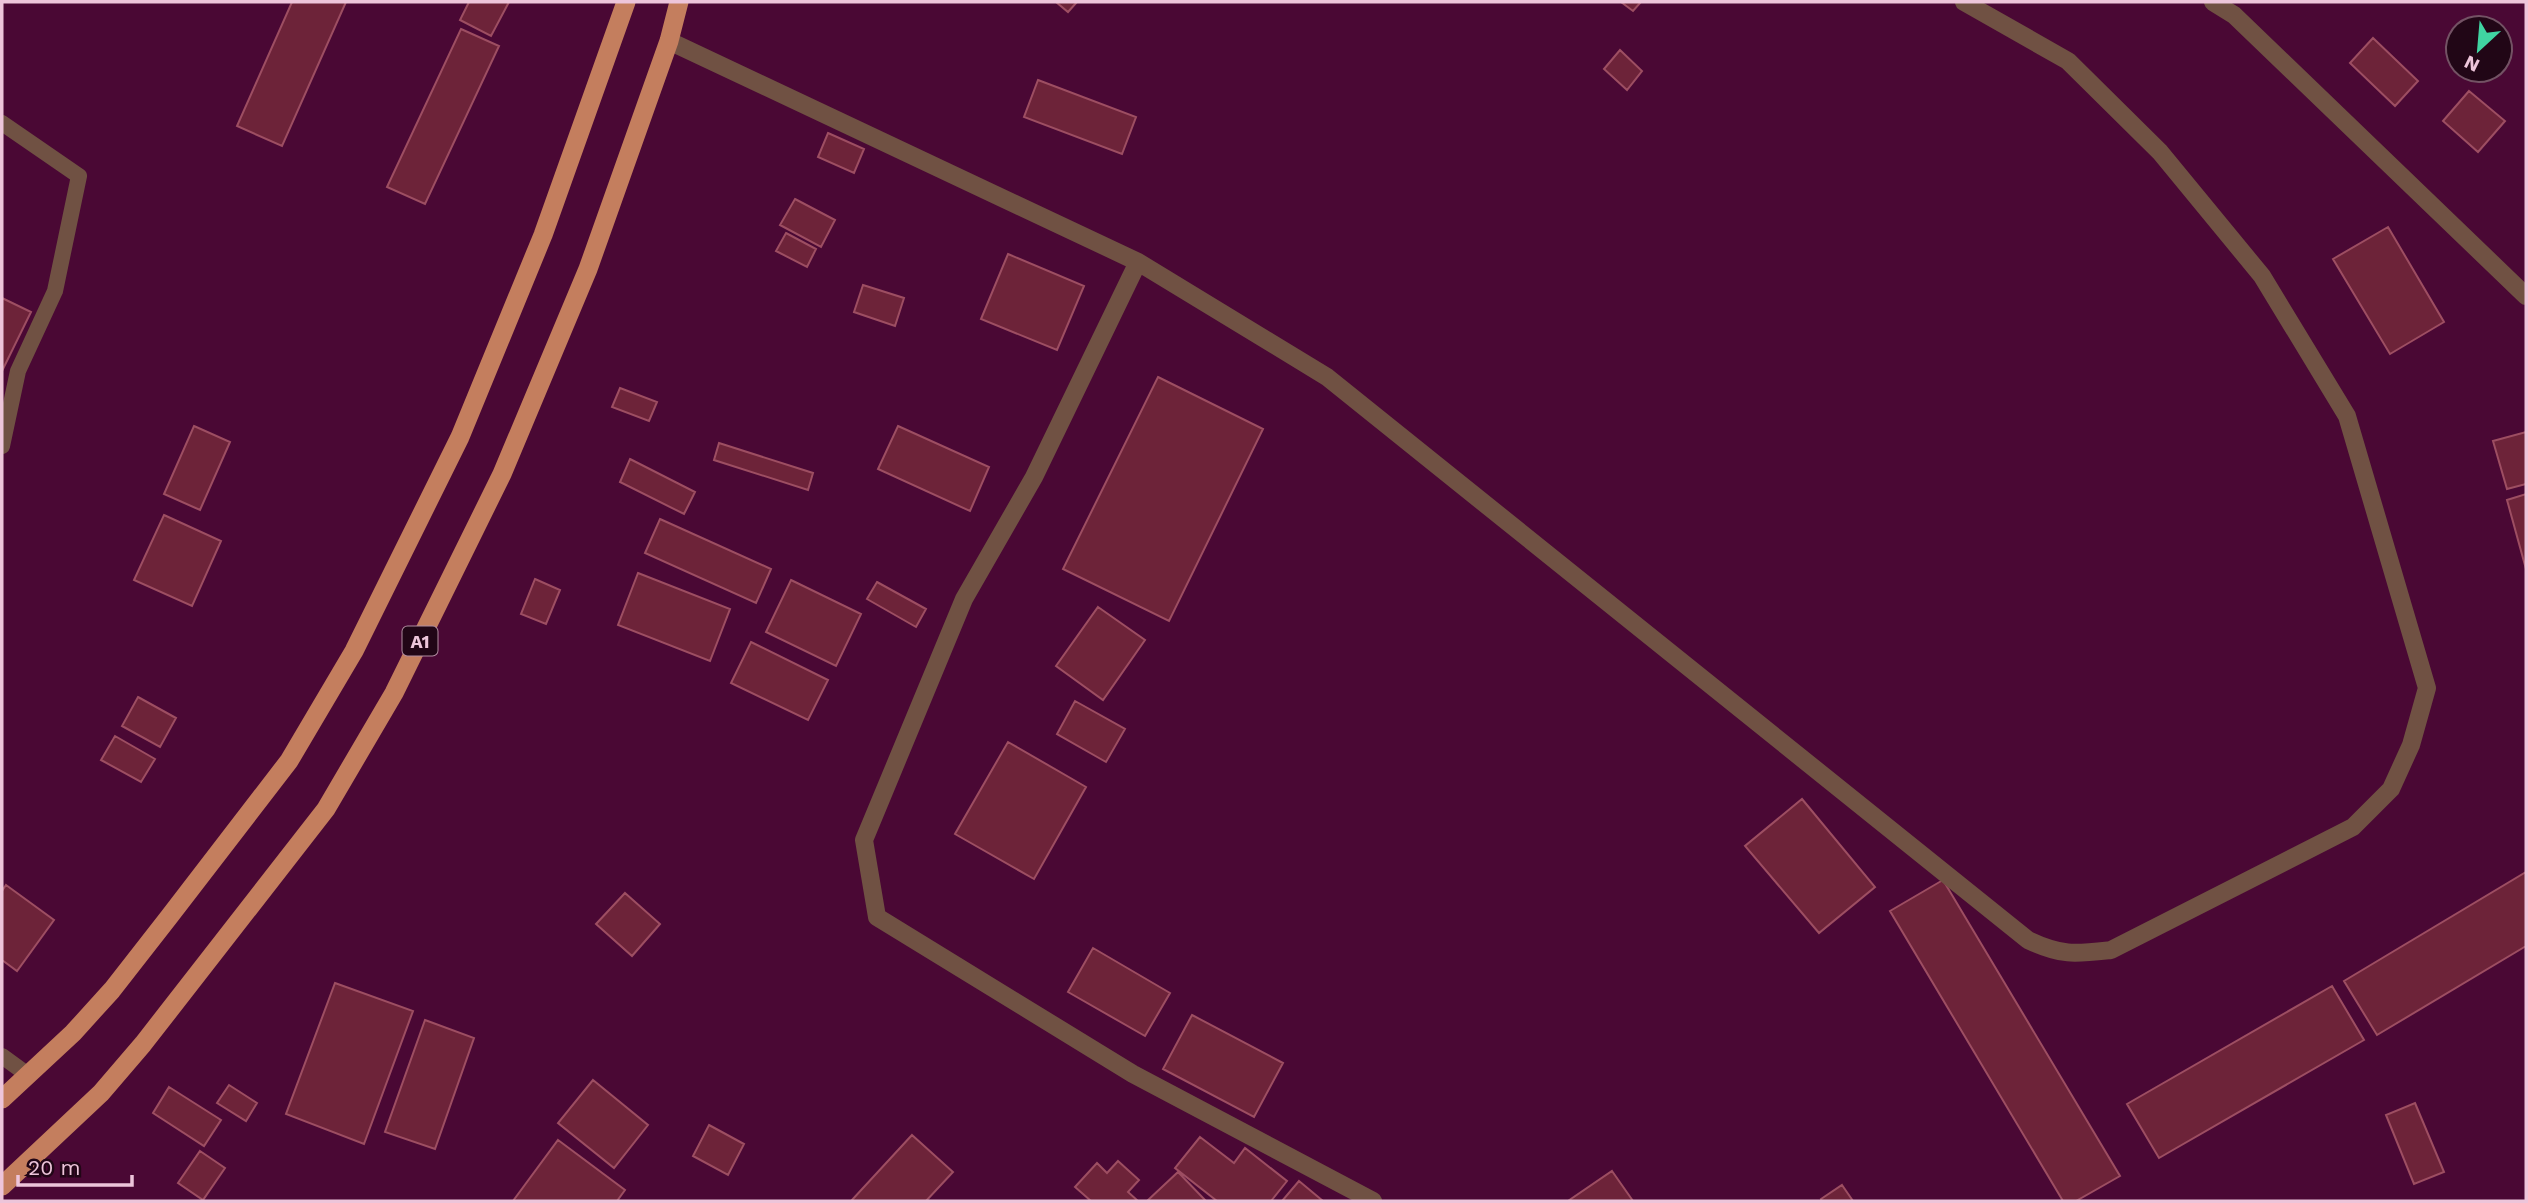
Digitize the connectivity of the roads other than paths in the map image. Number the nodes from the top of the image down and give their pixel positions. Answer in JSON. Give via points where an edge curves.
{"nodes":[{"id":1,"x":625,"y":2,"type":"edge"},
{"id":2,"x":679,"y":2,"type":"edge"},
{"id":3,"x":1964,"y":2,"type":"edge"},
{"id":4,"x":2213,"y":2,"type":"edge"},
{"id":5,"x":669,"y":41,"type":"junction"},
{"id":6,"x":2,"y":123,"type":"edge"},
{"id":7,"x":1138,"y":262,"type":"junction"},
{"id":8,"x":2526,"y":296,"type":"edge"},
{"id":9,"x":2,"y":446,"type":"edge"},
{"id":10,"x":2,"y":1056,"type":"edge"},
{"id":11,"x":28,"y":1075,"type":"junction"},
{"id":12,"x":2,"y":1099,"type":"edge"},
{"id":13,"x":2,"y":1186,"type":"edge"},
{"id":14,"x":1373,"y":1201,"type":"edge"}],
"edges":[{"from":1,"to":11,"type":"highway","via":[[543,235],[460,437],[354,651],[289,761],[232,836],[112,990]]},
{"from":2,"to":5,"type":"highway","number":"A1"},
{"from":3,"to":7,"type":"street","via":[[2068,61],[2160,152],[2262,276],[2347,415],[2427,688],[2411,745],[2391,789],[2353,827],[2111,950],[2076,954],[2053,951],[2028,940],[1327,377]]},
{"from":4,"to":8,"type":"street","via":[[2234,15]]},
{"from":5,"to":7,"type":"street"},
{"from":5,"to":13,"type":"highway","number":"A1","via":[[588,269],[502,474],[394,693],[326,809],[152,1034],[101,1093]]},
{"from":6,"to":9,"type":"lane","via":[[79,176],[55,290],[18,371]]},
{"from":7,"to":14,"type":"street","via":[[1034,477],[964,599],[864,841],[877,917],[1133,1074]]},
{"from":10,"to":11,"type":"lane"},
{"from":11,"to":12,"type":"highway"}]}
